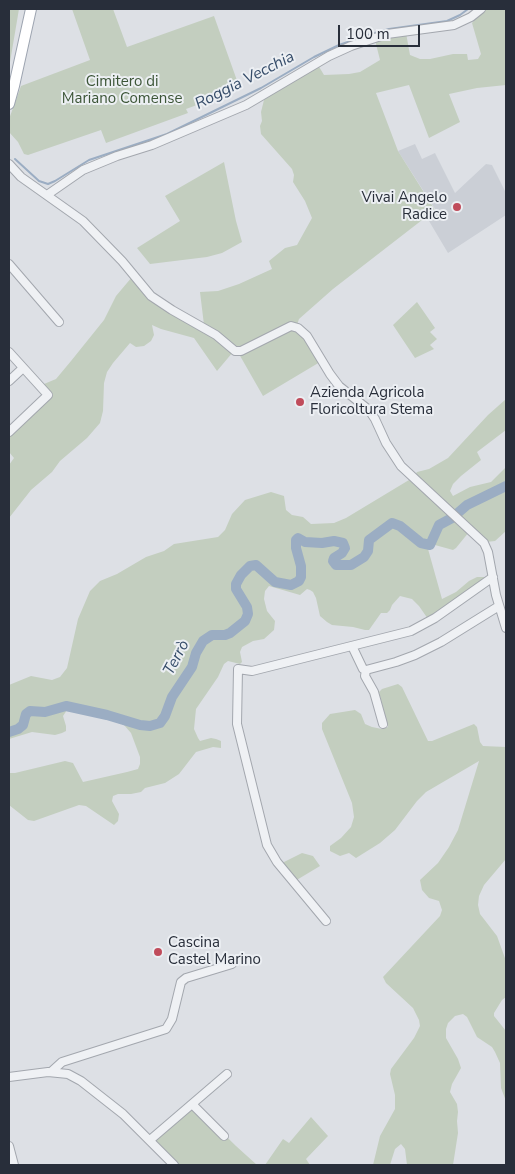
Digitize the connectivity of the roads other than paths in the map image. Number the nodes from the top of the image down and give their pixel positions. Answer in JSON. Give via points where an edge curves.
{"nodes":[{"id":1,"x":29,"y":9,"type":"edge"},
{"id":2,"x":481,"y":9,"type":"edge"},
{"id":3,"x":9,"y":97,"type":"edge"},
{"id":4,"x":9,"y":104,"type":"edge"},
{"id":5,"x":9,"y":164,"type":"edge"},
{"id":6,"x":47,"y":195,"type":"junction"},
{"id":7,"x":9,"y":264,"type":"edge"},
{"id":8,"x":59,"y":322,"type":"dead end"},
{"id":9,"x":9,"y":352,"type":"edge"},
{"id":10,"x":23,"y":368,"type":"junction"},
{"id":11,"x":9,"y":381,"type":"edge"},
{"id":12,"x":9,"y":432,"type":"edge"},
{"id":13,"x":493,"y":577,"type":"junction"},
{"id":14,"x":499,"y":606,"type":"junction"},
{"id":15,"x":506,"y":628,"type":"edge"},
{"id":16,"x":352,"y":646,"type":"junction"},
{"id":17,"x":366,"y":670,"type":"junction"},
{"id":18,"x":384,"y":724,"type":"dead end"},
{"id":19,"x":326,"y":921,"type":"dead end"},
{"id":20,"x":232,"y":964,"type":"dead end"},
{"id":21,"x":51,"y":1072,"type":"junction"},
{"id":22,"x":226,"y":1074,"type":"dead end"},
{"id":23,"x":10,"y":1076,"type":"edge"},
{"id":24,"x":192,"y":1104,"type":"junction"},
{"id":25,"x":224,"y":1136,"type":"dead end"},
{"id":26,"x":150,"y":1140,"type":"junction"},
{"id":27,"x":9,"y":1146,"type":"edge"},
{"id":28,"x":14,"y":1165,"type":"edge"},
{"id":29,"x":174,"y":1165,"type":"edge"}],
"edges":[{"from":1,"to":3,"type":"main road"},
{"from":1,"to":4,"type":"main road"},
{"from":2,"to":6,"type":"street","via":[[454,25],[387,34],[351,46],[246,105],[83,170]]},
{"from":5,"to":6,"type":"street"},
{"from":6,"to":13,"type":"street","via":[[99,237],[151,296],[216,335],[235,351],[242,351],[291,326],[298,328],[307,336],[340,386],[369,410],[401,466],[484,543]]},
{"from":7,"to":8,"type":"street"},
{"from":9,"to":10,"type":"street"},
{"from":10,"to":11,"type":"street"},
{"from":10,"to":12,"type":"street","via":[[48,395]]},
{"from":13,"to":14,"type":"street"},
{"from":13,"to":16,"type":"street","via":[[411,631]]},
{"from":14,"to":15,"type":"street"},
{"from":14,"to":17,"type":"street","via":[[415,655]]},
{"from":16,"to":17,"type":"street","via":[[361,668]]},
{"from":16,"to":19,"type":"street","via":[[252,671],[238,669],[237,724],[268,845],[277,862]]},
{"from":17,"to":18,"type":"street"},
{"from":20,"to":21,"type":"street","via":[[183,980],[166,1029],[62,1062]]},
{"from":21,"to":23,"type":"street"},
{"from":21,"to":26,"type":"street","via":[[68,1074],[92,1088]]},
{"from":22,"to":24,"type":"street"},
{"from":24,"to":25,"type":"street"},
{"from":24,"to":26,"type":"street"},
{"from":26,"to":29,"type":"street"},
{"from":27,"to":28,"type":"street"}]}
